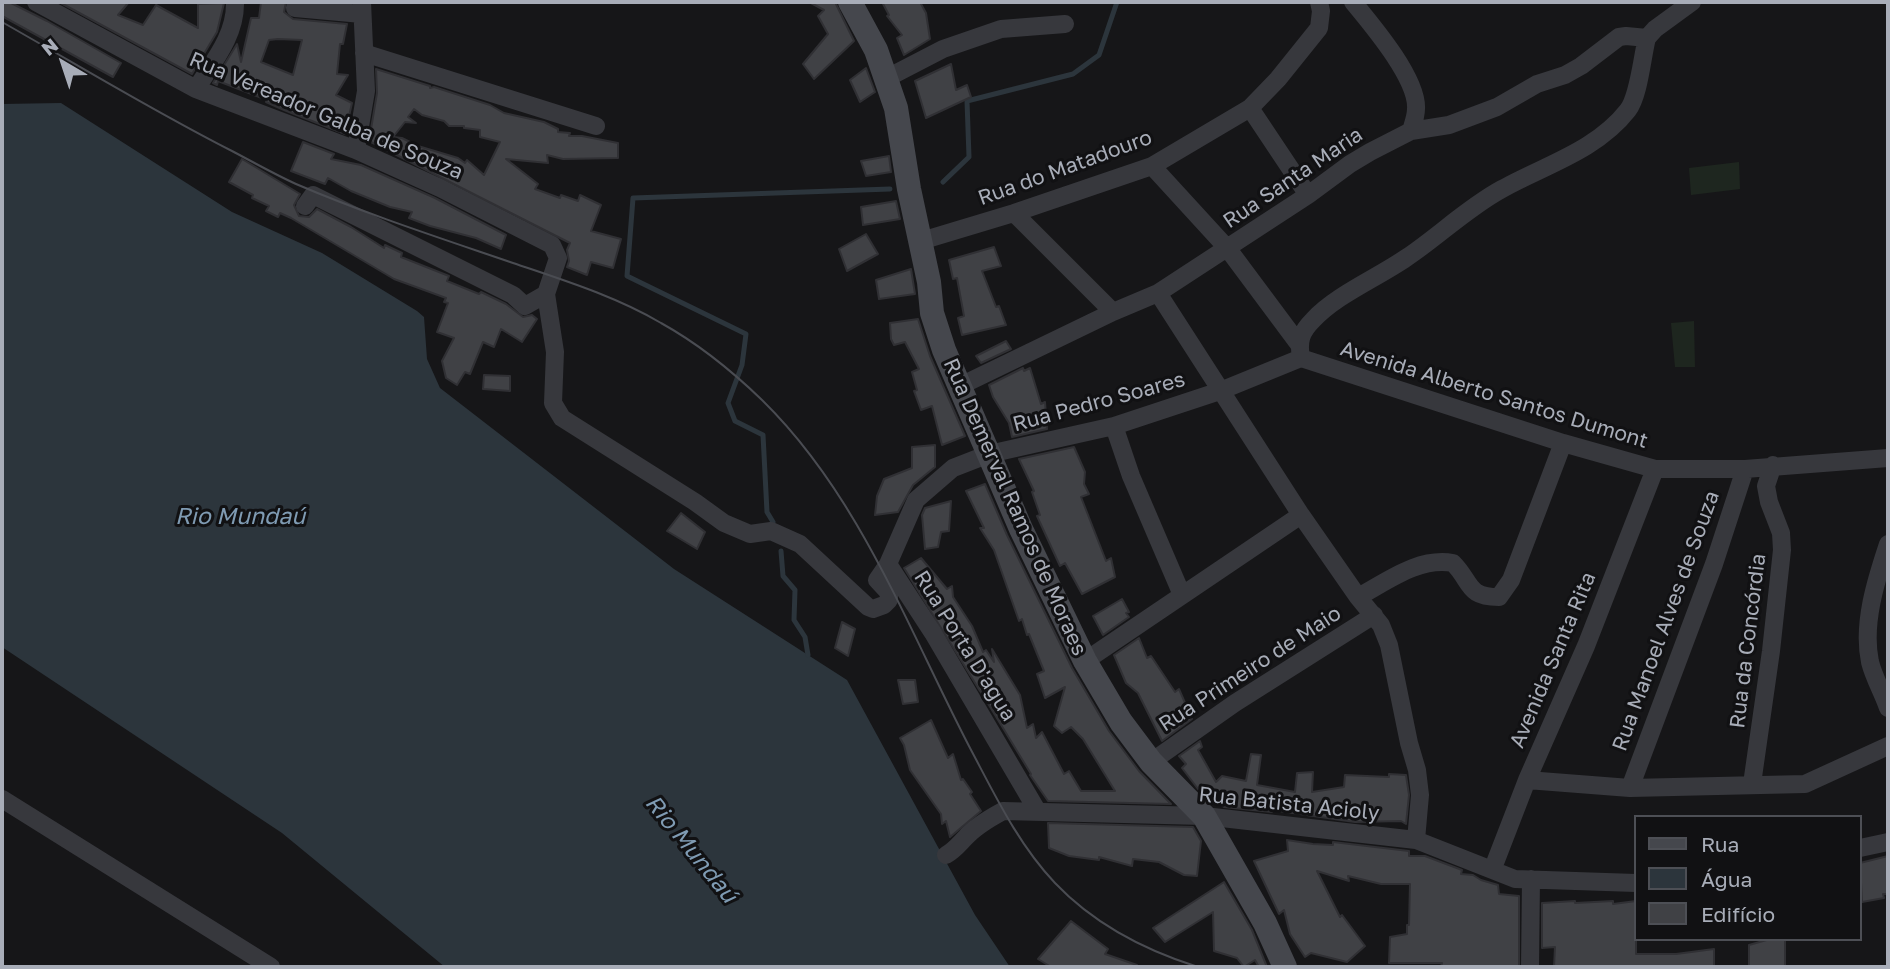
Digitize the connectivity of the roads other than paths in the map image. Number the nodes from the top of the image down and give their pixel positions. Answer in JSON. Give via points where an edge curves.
{"nodes":[{"id":1,"x":39,"y":2,"type":"edge"},
{"id":2,"x":235,"y":2,"type":"edge"},
{"id":3,"x":850,"y":2,"type":"edge"},
{"id":4,"x":1319,"y":2,"type":"edge"},
{"id":5,"x":1353,"y":2,"type":"edge"},
{"id":6,"x":1692,"y":2,"type":"edge"},
{"id":7,"x":295,"y":8,"type":"dead end"},
{"id":8,"x":362,"y":8,"type":"edge"},
{"id":9,"x":1065,"y":24,"type":"dead end"},
{"id":10,"x":1647,"y":38,"type":"junction"},
{"id":11,"x":364,"y":53,"type":"junction"},
{"id":12,"x":887,"y":78,"type":"junction"},
{"id":13,"x":196,"y":89,"type":"junction"},
{"id":14,"x":1250,"y":108,"type":"junction"},
{"id":15,"x":596,"y":127,"type":"dead end"},
{"id":16,"x":1411,"y":131,"type":"junction"},
{"id":17,"x":356,"y":150,"type":"junction"},
{"id":18,"x":1152,"y":166,"type":"junction"},
{"id":19,"x":1308,"y":195,"type":"junction"},
{"id":20,"x":305,"y":206,"type":"dead end"},
{"id":21,"x":1014,"y":213,"type":"junction"},
{"id":22,"x":921,"y":241,"type":"junction"},
{"id":23,"x":1228,"y":249,"type":"junction"},
{"id":24,"x":1158,"y":293,"type":"junction"},
{"id":25,"x":546,"y":294,"type":"junction"},
{"id":26,"x":1114,"y":312,"type":"junction"},
{"id":27,"x":1300,"y":351,"type":"junction"},
{"id":28,"x":960,"y":386,"type":"junction"},
{"id":29,"x":1220,"y":391,"type":"junction"},
{"id":30,"x":1114,"y":426,"type":"junction"},
{"id":31,"x":1563,"y":443,"type":"junction"},
{"id":32,"x":989,"y":454,"type":"junction"},
{"id":33,"x":1888,"y":458,"type":"edge"},
{"id":34,"x":1773,"y":465,"type":"junction"},
{"id":35,"x":1655,"y":469,"type":"junction"},
{"id":36,"x":1745,"y":469,"type":"junction"},
{"id":37,"x":916,"y":500,"type":"joint"},
{"id":38,"x":1301,"y":515,"type":"junction"},
{"id":39,"x":1888,"y":544,"type":"edge"},
{"id":40,"x":888,"y":564,"type":"junction"},
{"id":41,"x":1182,"y":595,"type":"junction"},
{"id":42,"x":1358,"y":597,"type":"junction"},
{"id":43,"x":1374,"y":614,"type":"junction"},
{"id":44,"x":1084,"y":661,"type":"junction"},
{"id":45,"x":1888,"y":708,"type":"edge"},
{"id":46,"x":1888,"y":746,"type":"edge"},
{"id":47,"x":1151,"y":762,"type":"junction"},
{"id":48,"x":1527,"y":780,"type":"junction"},
{"id":49,"x":1752,"y":784,"type":"junction"},
{"id":50,"x":1630,"y":788,"type":"junction"},
{"id":51,"x":2,"y":799,"type":"edge"},
{"id":52,"x":1038,"y":812,"type":"junction"},
{"id":53,"x":1204,"y":816,"type":"junction"},
{"id":54,"x":1416,"y":840,"type":"junction"},
{"id":55,"x":1888,"y":842,"type":"edge"},
{"id":56,"x":1862,"y":848,"type":"edge"},
{"id":57,"x":946,"y":855,"type":"dead end"},
{"id":58,"x":1493,"y":869,"type":"junction"},
{"id":59,"x":1531,"y":879,"type":"junction"},
{"id":60,"x":1634,"y":883,"type":"edge"},
{"id":61,"x":271,"y":967,"type":"edge"},
{"id":62,"x":1284,"y":967,"type":"edge"},
{"id":63,"x":1530,"y":967,"type":"edge"}],
"edges":[{"from":1,"to":13,"type":"street","name":"Rua Vereador Galba de Souza"},
{"from":2,"to":13,"type":"street","via":[[226,41]]},
{"from":3,"to":12,"type":"street","name":"Rua Demerval Ramos de Moraes"},
{"from":4,"to":14,"type":"street","name":"Rua do Matadouro","via":[[1319,28]]},
{"from":5,"to":16,"type":"street","via":[[1395,58],[1414,93],[1417,109]]},
{"from":6,"to":10,"type":"street"},
{"from":7,"to":8,"type":"street"},
{"from":8,"to":11,"type":"street"},
{"from":9,"to":12,"type":"street","via":[[1001,29],[943,49]]},
{"from":10,"to":16,"type":"street","name":"Rua Santa Maria","via":[[1619,37],[1565,75],[1536,84],[1480,115]]},
{"from":10,"to":27,"type":"street","via":[[1633,103],[1605,133],[1474,206],[1410,256],[1326,308],[1302,334]]},
{"from":11,"to":15,"type":"street"},
{"from":11,"to":17,"type":"street","via":[[366,91]]},
{"from":12,"to":22,"type":"street","name":"Rua Demerval Ramos de Moraes"},
{"from":13,"to":17,"type":"street","name":"Rua Vereador Galba de Souza"},
{"from":14,"to":18,"type":"street","name":"Rua do Matadouro"},
{"from":14,"to":19,"type":"street"},
{"from":16,"to":19,"type":"street","name":"Rua Santa Maria","via":[[1350,164]]},
{"from":17,"to":25,"type":"street","name":"Rua Vereador Galba de Souza","via":[[552,245],[558,258]]},
{"from":18,"to":21,"type":"street","name":"Rua do Matadouro"},
{"from":18,"to":23,"type":"street"},
{"from":19,"to":23,"type":"street","name":"Rua Santa Maria"},
{"from":20,"to":25,"type":"street","via":[[313,195],[513,295],[525,306]]},
{"from":21,"to":22,"type":"street","name":"Rua do Matadouro"},
{"from":21,"to":26,"type":"street"},
{"from":22,"to":28,"type":"street","name":"Rua Demerval Ramos de Moraes","via":[[932,313]]},
{"from":23,"to":24,"type":"street","name":"Rua Santa Maria"},
{"from":23,"to":27,"type":"street"},
{"from":24,"to":26,"type":"street","name":"Rua Santa Maria"},
{"from":24,"to":29,"type":"street"},
{"from":25,"to":40,"type":"street","via":[[555,352],[553,403],[562,418],[724,523],[750,534],[771,531],[800,544],[873,609],[889,600],[889,593],[877,580]]},
{"from":26,"to":28,"type":"street","name":"Rua Santa Maria"},
{"from":27,"to":29,"type":"street"},
{"from":27,"to":31,"type":"street","name":"Avenida Alberto Santos Dumont"},
{"from":28,"to":32,"type":"street","name":"Rua Demerval Ramos de Moraes"},
{"from":29,"to":30,"type":"street","name":"Rua Pedro Soares"},
{"from":29,"to":38,"type":"street"},
{"from":30,"to":32,"type":"street","name":"Rua Pedro Soares"},
{"from":30,"to":41,"type":"street"},
{"from":31,"to":35,"type":"street","name":"Avenida Alberto Santos Dumont"},
{"from":31,"to":42,"type":"street","via":[[1511,580],[1499,597],[1483,597],[1469,589],[1453,563],[1441,561],[1425,563]]},
{"from":32,"to":37,"type":"street","name":"Rua Pedro Soares","via":[[953,468]]},
{"from":32,"to":44,"type":"street","name":"Rua Demerval Ramos de Moraes"},
{"from":33,"to":34,"type":"street","name":"Avenida Alberto Santos Dumont"},
{"from":34,"to":36,"type":"street","name":"Avenida Alberto Santos Dumont"},
{"from":34,"to":49,"type":"street","name":"Rua da Concórdia","via":[[1766,486],[1782,550]]},
{"from":35,"to":36,"type":"street","name":"Avenida Alberto Santos Dumont"},
{"from":35,"to":48,"type":"street","name":"Avenida Santa Rita","via":[[1586,646]]},
{"from":36,"to":50,"type":"street","name":"Rua Manoel Alves de Souza"},
{"from":37,"to":40,"type":"street","name":"Rua Porta D'agua"},
{"from":38,"to":41,"type":"street"},
{"from":38,"to":42,"type":"street"},
{"from":39,"to":45,"type":"street","via":[[1868,635],[1870,663]]},
{"from":40,"to":52,"type":"street","name":"Rua Porta D'agua"},
{"from":41,"to":44,"type":"street"},
{"from":42,"to":43,"type":"street"},
{"from":43,"to":47,"type":"street","name":"Rua Primeiro de Maio"},
{"from":43,"to":54,"type":"street","via":[[1395,670],[1417,770]]},
{"from":44,"to":47,"type":"street","name":"Rua Demerval Ramos de Moraes"},
{"from":46,"to":49,"type":"street","via":[[1805,784]]},
{"from":47,"to":53,"type":"street","name":"Rua Demerval Ramos de Moraes"},
{"from":48,"to":50,"type":"street"},
{"from":48,"to":58,"type":"street","name":"Avenida Santa Rita"},
{"from":49,"to":50,"type":"street"},
{"from":51,"to":61,"type":"street"},
{"from":52,"to":53,"type":"street","name":"Rua Batista Acioly"},
{"from":52,"to":57,"type":"street","name":"Rua Batista Acioly","via":[[1003,811]]},
{"from":53,"to":54,"type":"street","name":"Rua Batista Acioly"},
{"from":53,"to":62,"type":"street","name":"Rua Demerval Ramos de Moraes","via":[[1265,923]]},
{"from":54,"to":58,"type":"street","name":"Rua Batista Acioly"},
{"from":55,"to":56,"type":"street"},
{"from":58,"to":59,"type":"street","name":"Rua Batista Acioly"},
{"from":59,"to":60,"type":"street","name":"Rua Batista Acioly"},
{"from":59,"to":63,"type":"street"}]}
